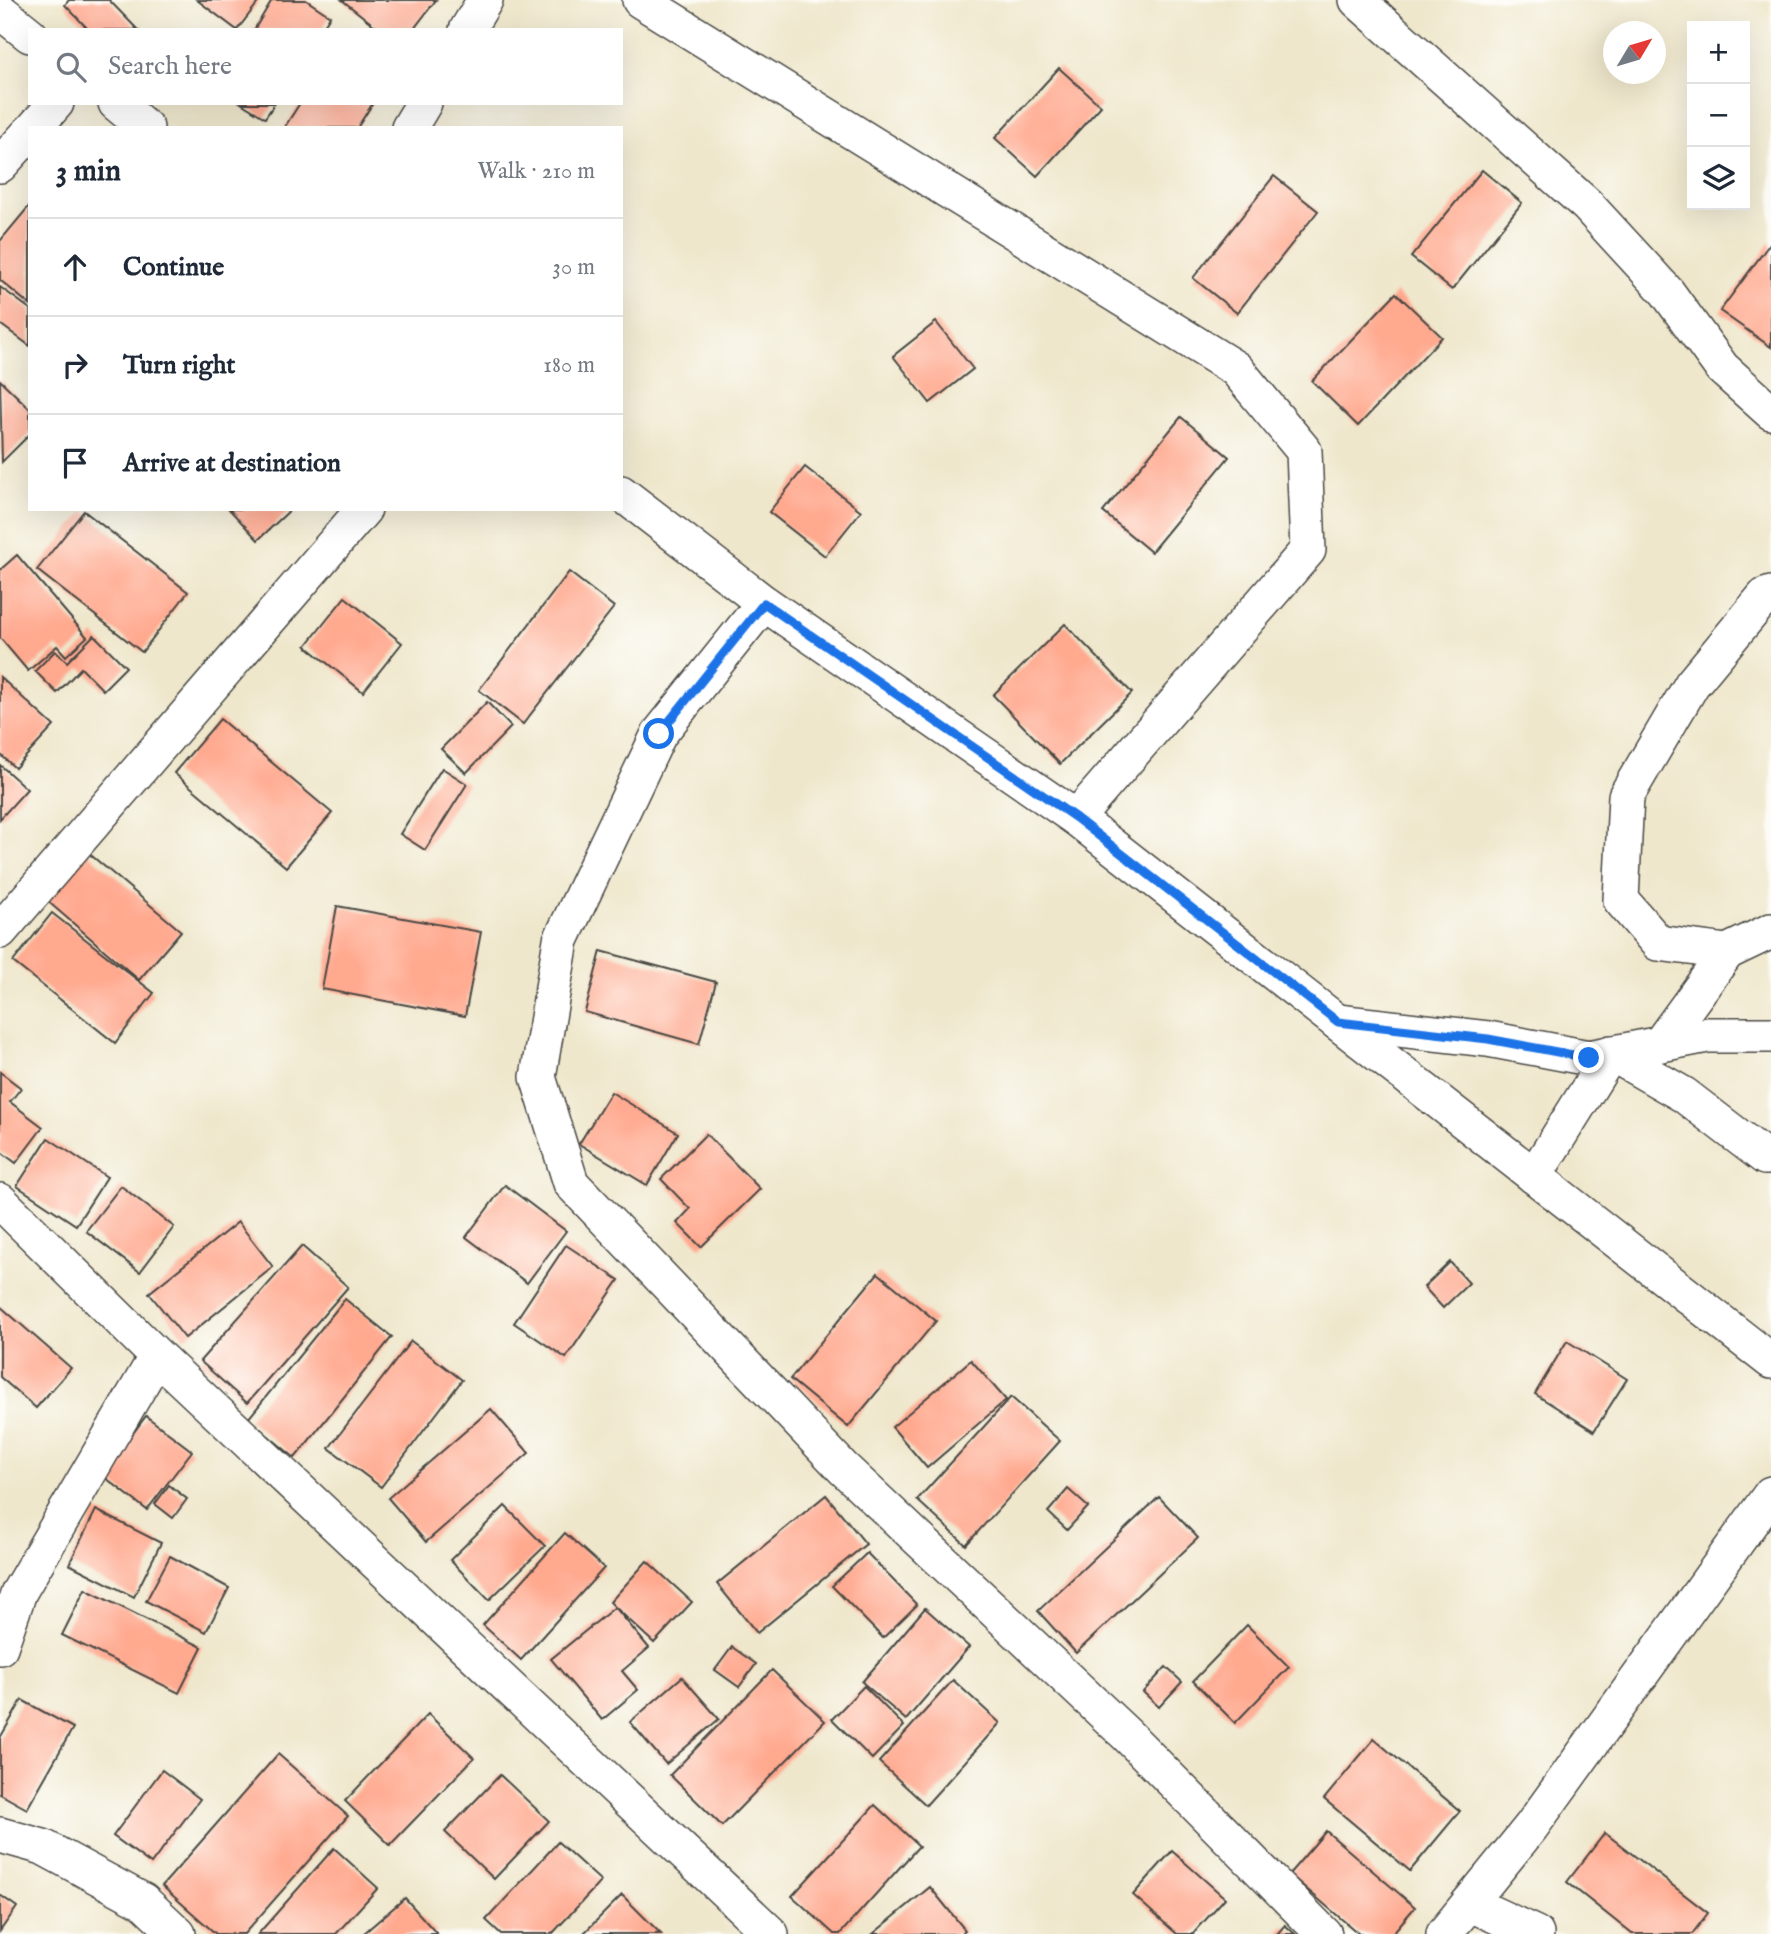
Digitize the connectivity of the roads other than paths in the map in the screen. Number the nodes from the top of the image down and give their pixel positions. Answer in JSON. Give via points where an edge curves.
{"nodes":[{"id":1,"x":485,"y":0,"type":"edge"},
{"id":2,"x":639,"y":0,"type":"edge"},
{"id":3,"x":1357,"y":0,"type":"edge"},
{"id":4,"x":0,"y":11,"type":"edge"},
{"id":5,"x":468,"y":28,"type":"edge"},
{"id":6,"x":28,"y":33,"type":"edge"},
{"id":7,"x":54,"y":105,"type":"edge"},
{"id":8,"x":118,"y":105,"type":"edge"},
{"id":9,"x":423,"y":105,"type":"edge"},
{"id":10,"x":36,"y":126,"type":"edge"},
{"id":11,"x":144,"y":126,"type":"edge"},
{"id":12,"x":410,"y":126,"type":"edge"},
{"id":13,"x":28,"y":134,"type":"edge"},
{"id":14,"x":0,"y":165,"type":"edge"},
{"id":15,"x":1771,"y":412,"type":"edge"},
{"id":16,"x":623,"y":495,"type":"edge"},
{"id":17,"x":362,"y":511,"type":"edge"},
{"id":18,"x":1771,"y":594,"type":"edge"},
{"id":19,"x":764,"y":603,"type":"junction"},
{"id":20,"x":1076,"y":818,"type":"junction"},
{"id":21,"x":0,"y":931,"type":"edge"},
{"id":22,"x":1771,"y":931,"type":"edge"},
{"id":23,"x":1727,"y":952,"type":"junction"},
{"id":24,"x":1338,"y":1022,"type":"junction"},
{"id":25,"x":1771,"y":1035,"type":"edge"},
{"id":26,"x":1660,"y":1044,"type":"junction"},
{"id":27,"x":1611,"y":1053,"type":"junction"},
{"id":28,"x":1771,"y":1157,"type":"edge"},
{"id":29,"x":1534,"y":1176,"type":"junction"},
{"id":30,"x":0,"y":1201,"type":"edge"},
{"id":31,"x":157,"y":1356,"type":"junction"},
{"id":32,"x":1771,"y":1361,"type":"edge"},
{"id":33,"x":1771,"y":1494,"type":"edge"},
{"id":34,"x":0,"y":1647,"type":"edge"},
{"id":35,"x":0,"y":1835,"type":"edge"},
{"id":36,"x":1469,"y":1903,"type":"junction"},
{"id":37,"x":178,"y":1934,"type":"edge"},
{"id":38,"x":771,"y":1934,"type":"edge"},
{"id":39,"x":1324,"y":1934,"type":"edge"},
{"id":40,"x":1444,"y":1934,"type":"edge"},
{"id":41,"x":1536,"y":1934,"type":"edge"}],
"edges":[{"from":1,"to":5,"type":"street"},
{"from":2,"to":20,"type":"street","via":[[1236,369],[1304,451],[1308,550]]},
{"from":3,"to":15,"type":"street","via":[[1587,205],[1667,292],[1722,368]]},
{"from":4,"to":6,"type":"street"},
{"from":7,"to":10,"type":"street"},
{"from":8,"to":11,"type":"street"},
{"from":9,"to":12,"type":"street"},
{"from":13,"to":14,"type":"street"},
{"from":16,"to":19,"type":"street"},
{"from":17,"to":21,"type":"street"},
{"from":18,"to":23,"type":"street","via":[[1692,684],[1626,796],[1621,900],[1658,943]]},
{"from":19,"to":20,"type":"street"},
{"from":19,"to":39,"type":"street","via":[[659,734],[561,940],[538,1077],[571,1183],[843,1468],[1127,1735]]},
{"from":20,"to":24,"type":"street"},
{"from":22,"to":23,"type":"street"},
{"from":23,"to":26,"type":"street"},
{"from":24,"to":27,"type":"street","via":[[1488,1039],[1589,1058]]},
{"from":24,"to":29,"type":"street"},
{"from":25,"to":26,"type":"street","via":[[1707,1035]]},
{"from":26,"to":27,"type":"street"},
{"from":27,"to":28,"type":"street","via":[[1684,1095]]},
{"from":27,"to":29,"type":"street"},
{"from":29,"to":32,"type":"street"},
{"from":30,"to":31,"type":"street"},
{"from":31,"to":34,"type":"street","via":[[19,1592]]},
{"from":31,"to":38,"type":"street"},
{"from":33,"to":36,"type":"street","via":[[1531,1828]]},
{"from":35,"to":37,"type":"street","via":[[43,1847],[142,1901]]},
{"from":36,"to":40,"type":"street"},
{"from":36,"to":41,"type":"street"}]}
